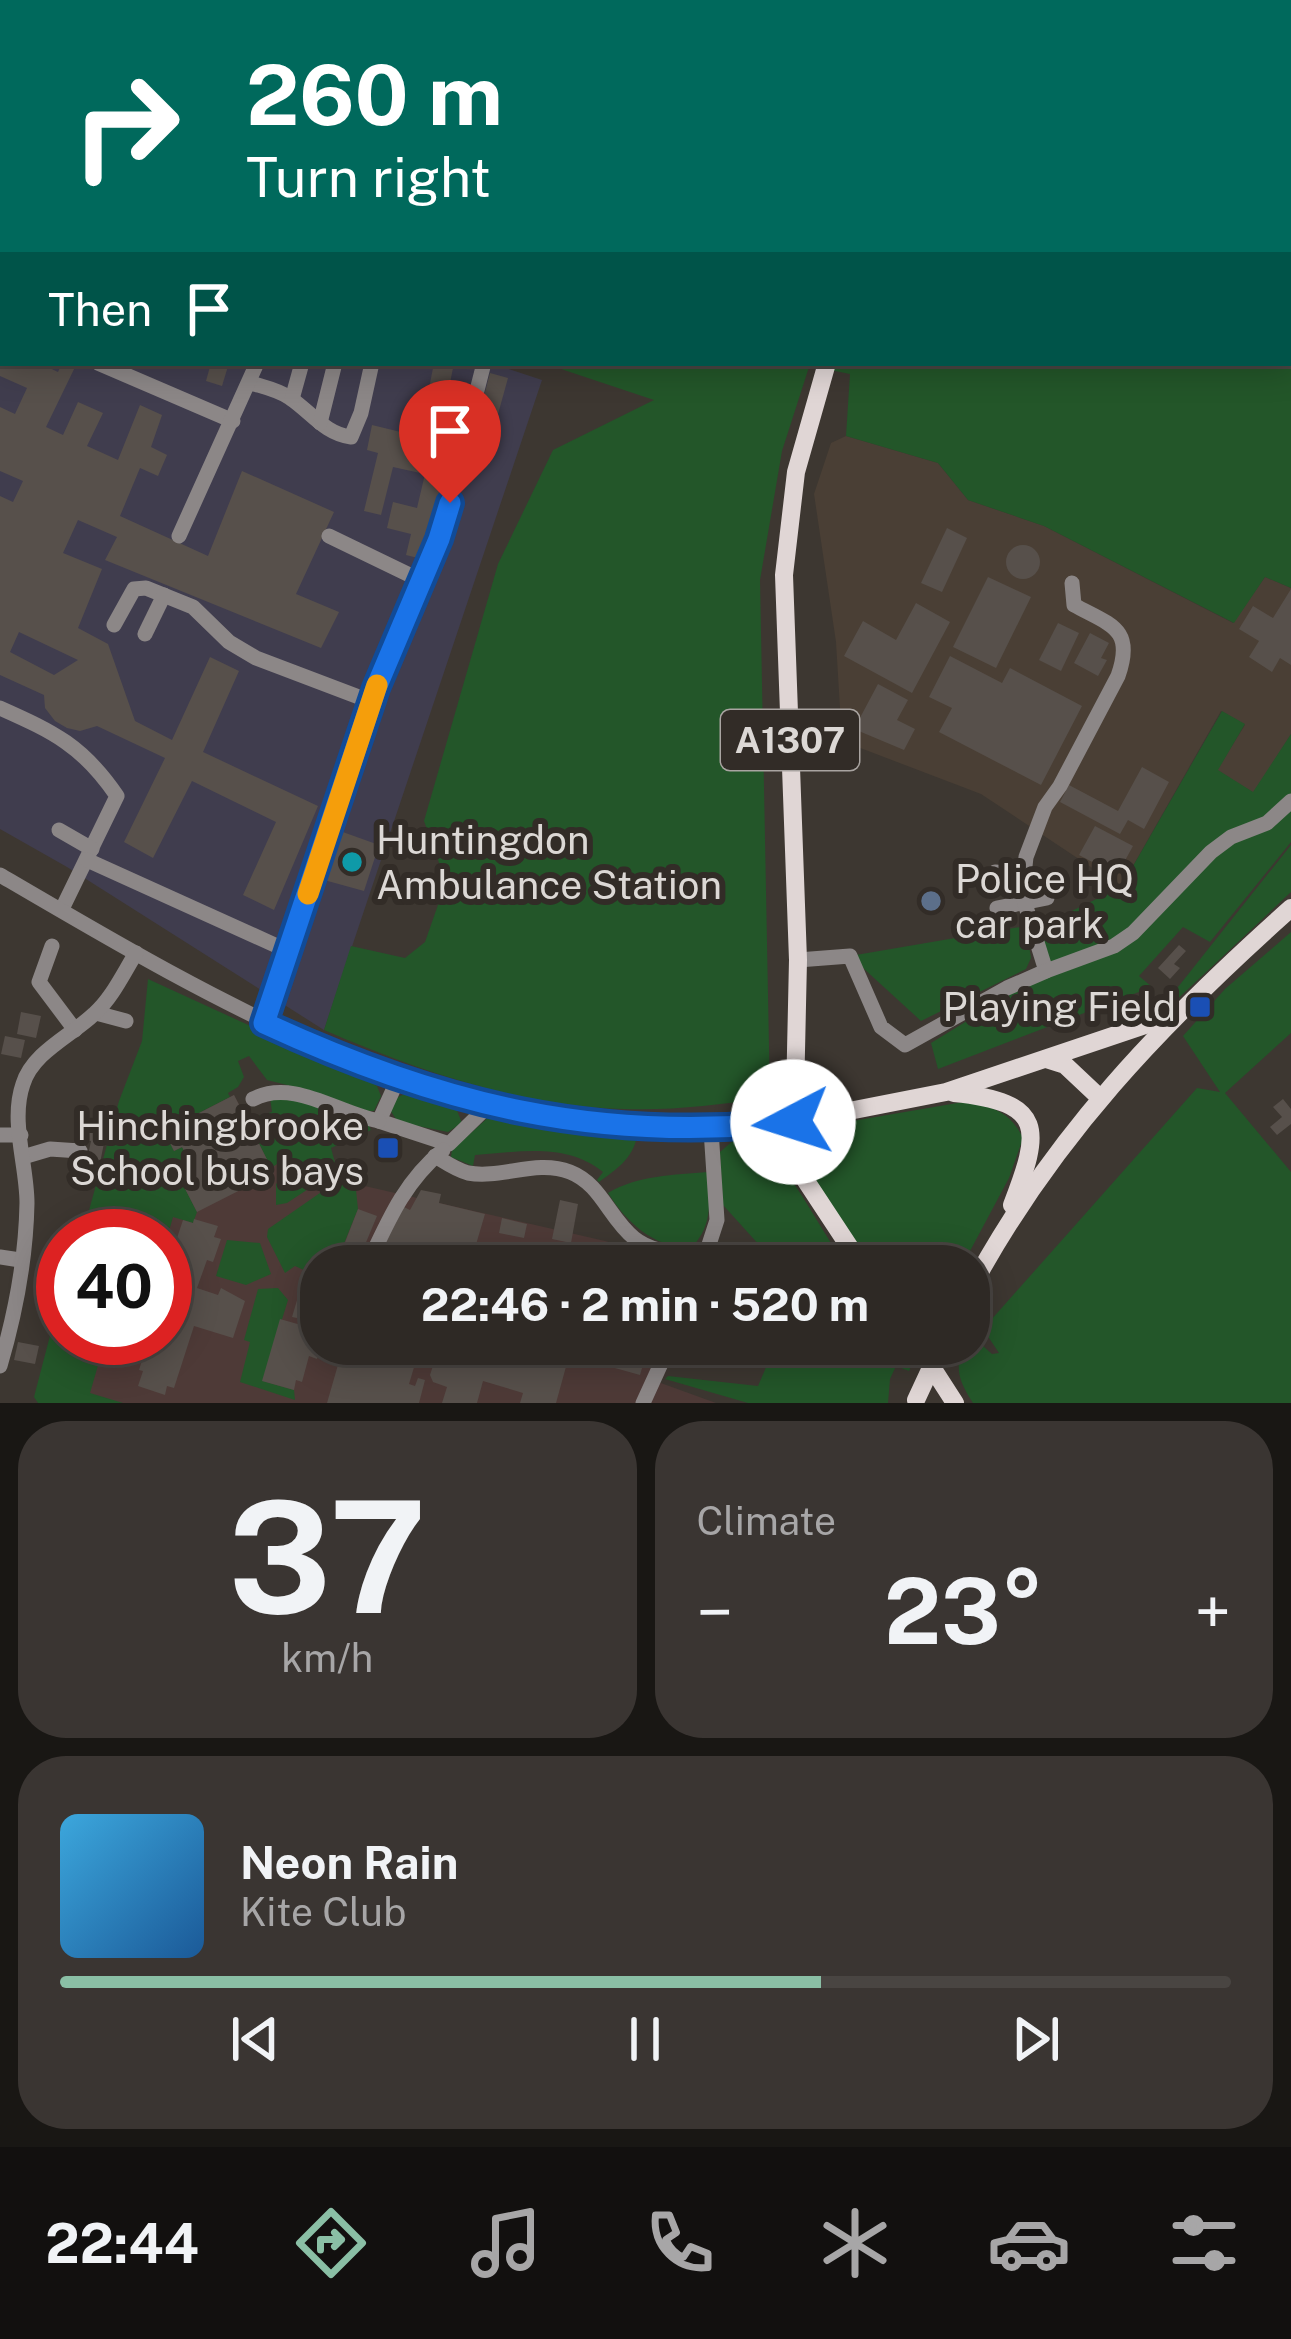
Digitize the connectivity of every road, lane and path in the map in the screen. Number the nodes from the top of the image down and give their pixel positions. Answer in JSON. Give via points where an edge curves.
{"nodes":[{"id":1,"x":105,"y":366,"type":"edge"},
{"id":2,"x":256,"y":366,"type":"edge"},
{"id":3,"x":301,"y":366,"type":"edge"},
{"id":4,"x":334,"y":366,"type":"edge"},
{"id":5,"x":371,"y":366,"type":"edge"},
{"id":6,"x":483,"y":366,"type":"edge"},
{"id":7,"x":826,"y":366,"type":"edge"},
{"id":8,"x":251,"y":382,"type":"junction"},
{"id":9,"x":292,"y":399,"type":"junction"},
{"id":10,"x":233,"y":421,"type":"junction"},
{"id":11,"x":320,"y":423,"type":"junction"},
{"id":12,"x":179,"y":536,"type":"dead end"},
{"id":13,"x":329,"y":536,"type":"dead end"},
{"id":14,"x":422,"y":581,"type":"junction"},
{"id":15,"x":1072,"y":584,"type":"dead end"},
{"id":16,"x":164,"y":596,"type":"junction"},
{"id":17,"x":114,"y":625,"type":"dead end"},
{"id":18,"x":145,"y":634,"type":"dead end"},
{"id":19,"x":372,"y":702,"type":"junction"},
{"id":20,"x":0,"y":708,"type":"edge"},
{"id":21,"x":1291,"y":801,"type":"edge"},
{"id":22,"x":59,"y":830,"type":"dead end"},
{"id":23,"x":89,"y":854,"type":"junction"},
{"id":24,"x":995,"y":872,"type":"dead end"},
{"id":25,"x":1024,"y":874,"type":"junction"},
{"id":26,"x":0,"y":875,"type":"edge"},
{"id":27,"x":1047,"y":898,"type":"dead end"},
{"id":28,"x":1025,"y":904,"type":"junction"},
{"id":29,"x":997,"y":908,"type":"dead end"},
{"id":30,"x":62,"y":909,"type":"junction"},
{"id":31,"x":1290,"y":910,"type":"edge"},
{"id":32,"x":52,"y":946,"type":"dead end"},
{"id":33,"x":289,"y":951,"type":"junction"},
{"id":34,"x":136,"y":953,"type":"junction"},
{"id":35,"x":798,"y":960,"type":"junction"},
{"id":36,"x":1046,"y":971,"type":"junction"},
{"id":37,"x":96,"y":1013,"type":"junction"},
{"id":38,"x":1175,"y":1016,"type":"junction"},
{"id":39,"x":126,"y":1021,"type":"dead end"},
{"id":40,"x":264,"y":1023,"type":"junction"},
{"id":41,"x":75,"y":1030,"type":"junction"},
{"id":42,"x":1046,"y":1059,"type":"junction"},
{"id":43,"x":398,"y":1079,"type":"junction"},
{"id":44,"x":946,"y":1092,"type":"junction"},
{"id":45,"x":1099,"y":1097,"type":"junction"},
{"id":46,"x":253,"y":1099,"type":"dead end"},
{"id":47,"x":489,"y":1105,"type":"junction"},
{"id":48,"x":379,"y":1121,"type":"junction"},
{"id":49,"x":793,"y":1122,"type":"junction"},
{"id":50,"x":753,"y":1126,"type":"junction"},
{"id":51,"x":711,"y":1130,"type":"junction"},
{"id":52,"x":0,"y":1135,"type":"edge"},
{"id":53,"x":21,"y":1135,"type":"junction"},
{"id":54,"x":449,"y":1144,"type":"junction"},
{"id":55,"x":80,"y":1151,"type":"dead end"},
{"id":56,"x":23,"y":1156,"type":"junction"},
{"id":57,"x":435,"y":1156,"type":"junction"},
{"id":58,"x":806,"y":1181,"type":"junction"},
{"id":59,"x":1002,"y":1232,"type":"junction"},
{"id":60,"x":377,"y":1245,"type":"edge"},
{"id":61,"x":647,"y":1245,"type":"edge"},
{"id":62,"x":709,"y":1245,"type":"edge"},
{"id":63,"x":848,"y":1245,"type":"edge"},
{"id":64,"x":990,"y":1254,"type":"edge"},
{"id":65,"x":0,"y":1257,"type":"edge"},
{"id":66,"x":20,"y":1260,"type":"junction"},
{"id":67,"x":660,"y":1365,"type":"edge"},
{"id":68,"x":931,"y":1365,"type":"edge"},
{"id":69,"x":933,"y":1365,"type":"edge"},
{"id":70,"x":0,"y":1366,"type":"edge"},
{"id":71,"x":916,"y":1402,"type":"edge"},
{"id":72,"x":643,"y":1403,"type":"edge"},
{"id":73,"x":955,"y":1403,"type":"edge"}],
"edges":[{"from":1,"to":10,"type":"street"},
{"from":2,"to":8,"type":"street"},
{"from":3,"to":9,"type":"street"},
{"from":4,"to":11,"type":"street"},
{"from":5,"to":11,"type":"street","via":[[350,437]]},
{"from":6,"to":14,"type":"street"},
{"from":7,"to":35,"type":"main road","number":"A1307","via":[[796,472],[784,574]]},
{"from":8,"to":9,"type":"street"},
{"from":8,"to":10,"type":"street"},
{"from":9,"to":11,"type":"street"},
{"from":10,"to":12,"type":"street"},
{"from":13,"to":14,"type":"street"},
{"from":14,"to":19,"type":"street"},
{"from":15,"to":25,"type":"street","via":[[1074,605],[1117,628],[1126,655],[1045,806]]},
{"from":16,"to":17,"type":"street","via":[[134,589]]},
{"from":16,"to":18,"type":"street"},
{"from":16,"to":19,"type":"street","via":[[199,611],[256,658]]},
{"from":19,"to":33,"type":"street"},
{"from":20,"to":23,"type":"street","via":[[61,735],[117,796]]},
{"from":21,"to":36,"type":"street","via":[[1211,852],[1133,933]]},
{"from":22,"to":23,"type":"street"},
{"from":23,"to":30,"type":"street"},
{"from":23,"to":33,"type":"street"},
{"from":24,"to":25,"type":"street"},
{"from":25,"to":28,"type":"street"},
{"from":26,"to":30,"type":"street"},
{"from":27,"to":28,"type":"street"},
{"from":28,"to":29,"type":"street"},
{"from":28,"to":36,"type":"street"},
{"from":30,"to":34,"type":"street"},
{"from":31,"to":38,"type":"main road"},
{"from":32,"to":41,"type":"street","via":[[39,982]]},
{"from":33,"to":40,"type":"street"},
{"from":34,"to":37,"type":"street"},
{"from":34,"to":40,"type":"street"},
{"from":35,"to":36,"type":"street","via":[[850,956],[881,1027],[905,1045]]},
{"from":35,"to":49,"type":"main road","number":"A1307"},
{"from":37,"to":39,"type":"street"},
{"from":37,"to":41,"type":"street"},
{"from":38,"to":42,"type":"main road"},
{"from":38,"to":45,"type":"main road"},
{"from":40,"to":43,"type":"street"},
{"from":41,"to":53,"type":"street","via":[[30,1070]]},
{"from":42,"to":44,"type":"main road"},
{"from":42,"to":45,"type":"main road","via":[[1065,1065]]},
{"from":43,"to":47,"type":"street"},
{"from":43,"to":48,"type":"street"},
{"from":44,"to":49,"type":"main road"},
{"from":44,"to":59,"type":"main road","via":[[1008,1102],[1028,1126],[1031,1156]]},
{"from":45,"to":59,"type":"main road"},
{"from":46,"to":48,"type":"street","via":[[305,1095]]},
{"from":47,"to":51,"type":"street","via":[[591,1124]]},
{"from":47,"to":54,"type":"street"},
{"from":48,"to":54,"type":"street"},
{"from":49,"to":50,"type":"street"},
{"from":49,"to":58,"type":"main road","number":"A1307"},
{"from":50,"to":51,"type":"street"},
{"from":50,"to":58,"type":"street"},
{"from":51,"to":62,"type":"street","via":[[717,1220]]},
{"from":52,"to":53,"type":"street"},
{"from":53,"to":56,"type":"street"},
{"from":54,"to":57,"type":"street"},
{"from":55,"to":56,"type":"street"},
{"from":56,"to":66,"type":"street"},
{"from":57,"to":60,"type":"street","via":[[401,1194]]},
{"from":57,"to":61,"type":"street","via":[[472,1174],[569,1171]]},
{"from":58,"to":63,"type":"main road","number":"A1307"},
{"from":59,"to":64,"type":"main road"},
{"from":65,"to":66,"type":"street"},
{"from":66,"to":70,"type":"street"},
{"from":67,"to":72,"type":"street"},
{"from":68,"to":73,"type":"main road"},
{"from":69,"to":71,"type":"main road","bridge":true}]}
